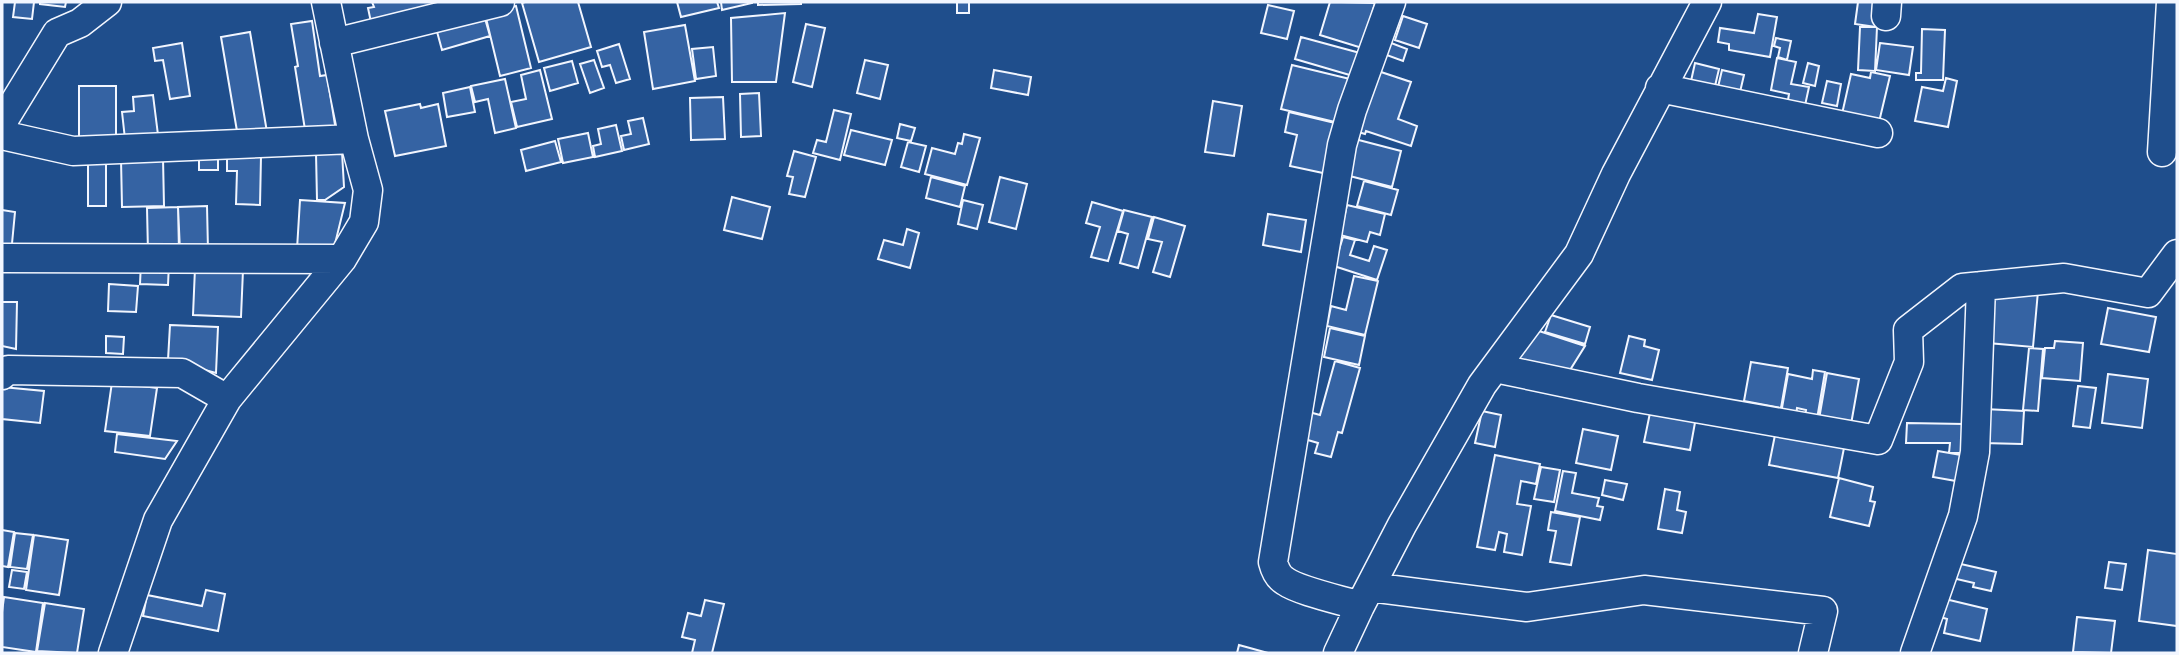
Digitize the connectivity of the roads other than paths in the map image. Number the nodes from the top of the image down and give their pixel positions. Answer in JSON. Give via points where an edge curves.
{"nodes":[{"id":1,"x":107,"y":2,"type":"edge"},
{"id":2,"x":326,"y":2,"type":"edge"},
{"id":3,"x":500,"y":2,"type":"edge"},
{"id":4,"x":1391,"y":2,"type":"edge"},
{"id":5,"x":1707,"y":2,"type":"edge"},
{"id":6,"x":2171,"y":2,"type":"edge"},
{"id":7,"x":334,"y":43,"type":"junction"},
{"id":8,"x":1660,"y":88,"type":"junction"},
{"id":9,"x":2,"y":125,"type":"edge"},
{"id":10,"x":1878,"y":133,"type":"dead end"},
{"id":11,"x":354,"y":139,"type":"junction"},
{"id":12,"x":2162,"y":152,"type":"dead end"},
{"id":13,"x":2177,"y":254,"type":"edge"},
{"id":14,"x":2,"y":258,"type":"edge"},
{"id":15,"x":342,"y":259,"type":"junction"},
{"id":16,"x":1981,"y":286,"type":"junction"},
{"id":17,"x":1495,"y":368,"type":"junction"},
{"id":18,"x":2,"y":375,"type":"edge"},
{"id":19,"x":227,"y":399,"type":"junction"},
{"id":20,"x":1365,"y":596,"type":"junction"},
{"id":21,"x":113,"y":653,"type":"edge"},
{"id":22,"x":1338,"y":653,"type":"edge"},
{"id":23,"x":1813,"y":653,"type":"edge"},
{"id":24,"x":1915,"y":653,"type":"edge"}],
"edges":[{"from":1,"to":9,"type":"street","via":[[80,23],[57,33]]},
{"from":2,"to":7,"type":"street"},
{"from":3,"to":7,"type":"street"},
{"from":4,"to":20,"type":"street","via":[[1342,145],[1273,562],[1283,581]]},
{"from":5,"to":8,"type":"street"},
{"from":6,"to":12,"type":"street"},
{"from":7,"to":11,"type":"street"},
{"from":8,"to":10,"type":"street"},
{"from":8,"to":17,"type":"street","via":[[1579,254]]},
{"from":9,"to":11,"type":"street","via":[[73,150]]},
{"from":11,"to":15,"type":"street","via":[[368,190],[364,222]]},
{"from":13,"to":16,"type":"street","via":[[2148,293],[2064,278]]},
{"from":14,"to":15,"type":"street"},
{"from":15,"to":19,"type":"street"},
{"from":16,"to":17,"type":"street","via":[[1962,288],[1908,330],[1909,362],[1878,440]]},
{"from":16,"to":24,"type":"street","via":[[1975,452],[1963,516]]},
{"from":17,"to":20,"type":"street"},
{"from":18,"to":19,"type":"street","via":[[8,370],[182,373]]},
{"from":19,"to":21,"type":"street","via":[[158,520]]},
{"from":20,"to":22,"type":"street"},
{"from":20,"to":23,"type":"street","via":[[1527,607],[1644,590],[1823,611]]}]}
